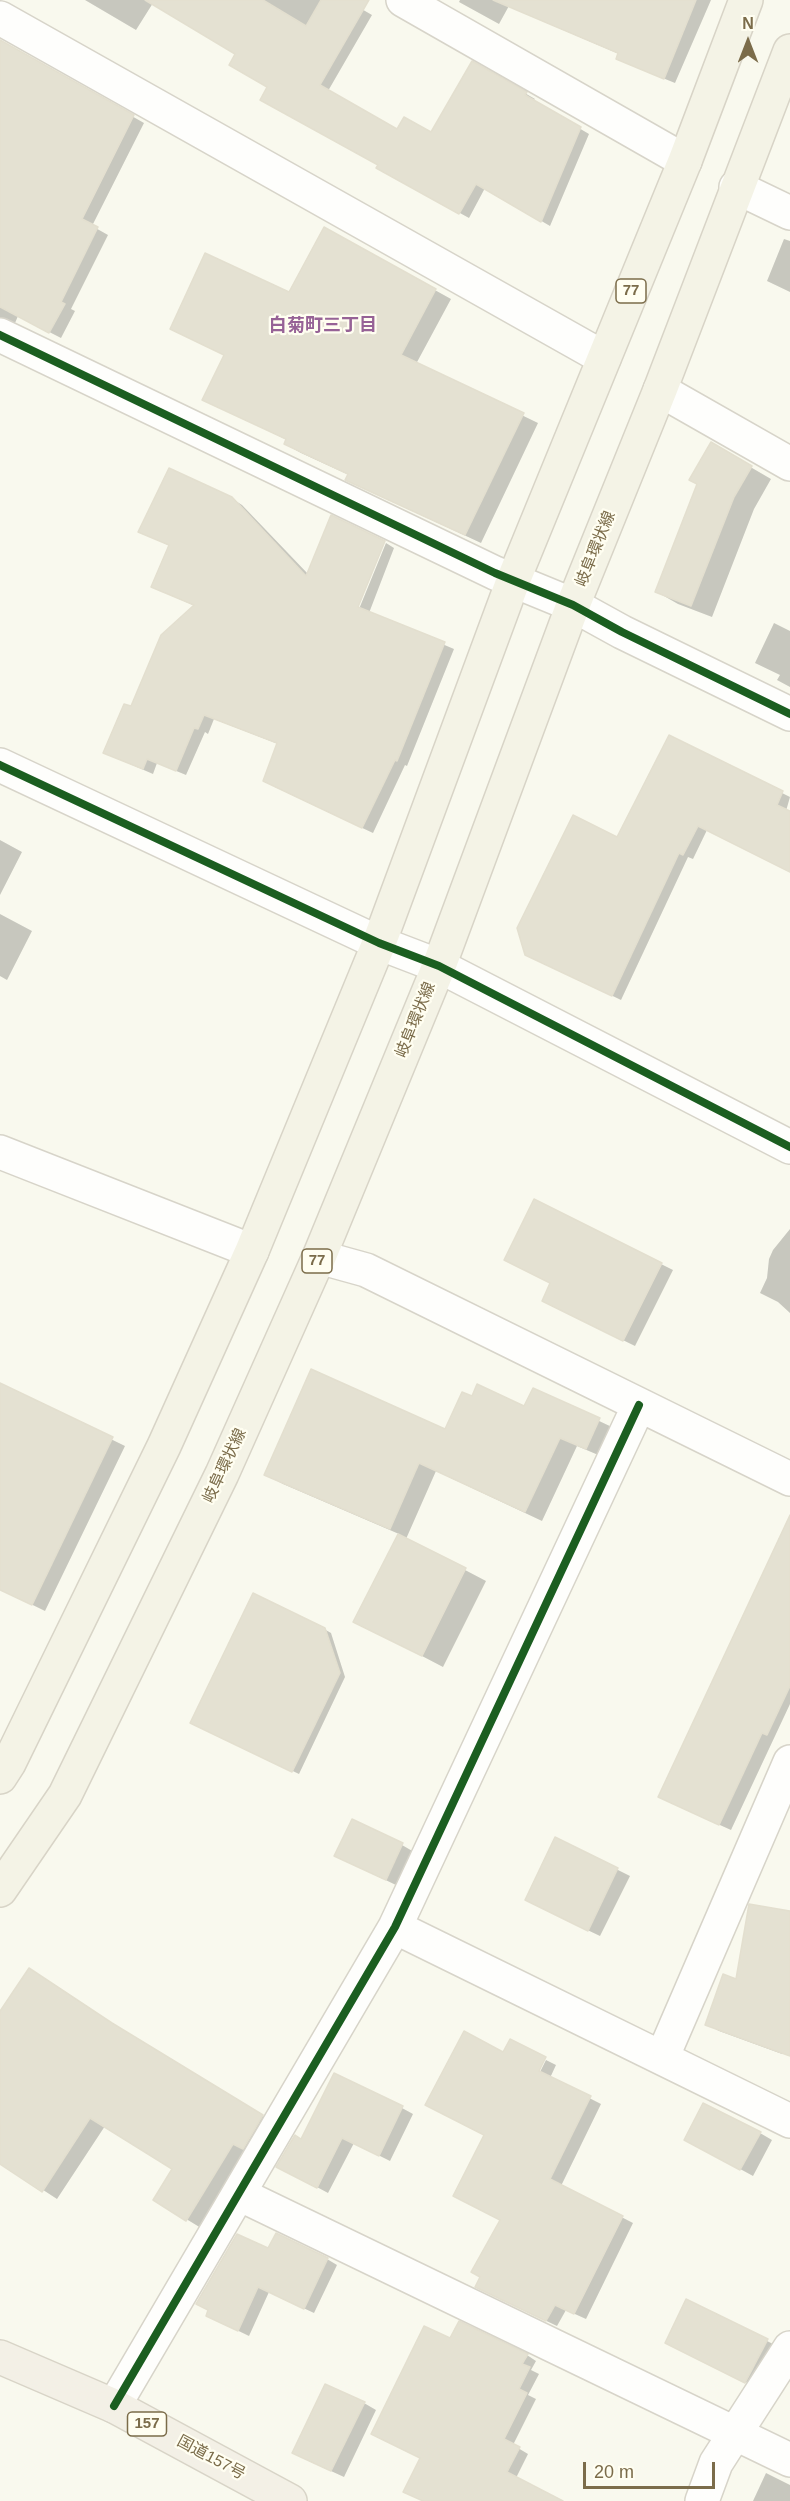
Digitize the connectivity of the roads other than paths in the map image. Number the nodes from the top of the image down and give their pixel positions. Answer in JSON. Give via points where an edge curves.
{"nodes":[{"id":1,"x":403,"y":0,"type":"edge"},
{"id":2,"x":746,"y":0,"type":"edge"},
{"id":3,"x":0,"y":18,"type":"edge"},
{"id":4,"x":790,"y":51,"type":"edge"},
{"id":5,"x":685,"y":161,"type":"junction"},
{"id":6,"x":736,"y":187,"type":"junction"},
{"id":7,"x":790,"y":213,"type":"edge"},
{"id":8,"x":0,"y":335,"type":"edge"},
{"id":9,"x":604,"y":358,"type":"junction"},
{"id":10,"x":660,"y":390,"type":"junction"},
{"id":11,"x":790,"y":465,"type":"edge"},
{"id":12,"x":513,"y":581,"type":"junction"},
{"id":13,"x":573,"y":605,"type":"junction"},
{"id":14,"x":790,"y":714,"type":"edge"},
{"id":15,"x":0,"y":765,"type":"edge"},
{"id":16,"x":379,"y":943,"type":"junction"},
{"id":17,"x":439,"y":966,"type":"junction"},
{"id":18,"x":790,"y":1148,"type":"edge"},
{"id":19,"x":0,"y":1152,"type":"edge"},
{"id":20,"x":252,"y":1251,"type":"junction"},
{"id":21,"x":319,"y":1257,"type":"junction"},
{"id":22,"x":639,"y":1405,"type":"junction"},
{"id":23,"x":790,"y":1479,"type":"edge"},
{"id":24,"x":790,"y":1762,"type":"edge"},
{"id":25,"x":0,"y":1777,"type":"edge"},
{"id":26,"x":0,"y":1890,"type":"edge"},
{"id":27,"x":395,"y":1927,"type":"junction"},
{"id":28,"x":662,"y":2058,"type":"junction"},
{"id":29,"x":790,"y":2121,"type":"edge"},
{"id":30,"x":239,"y":2194,"type":"junction"},
{"id":31,"x":790,"y":2348,"type":"edge"},
{"id":32,"x":0,"y":2357,"type":"edge"},
{"id":33,"x":114,"y":2406,"type":"junction"},
{"id":34,"x":736,"y":2433,"type":"junction"},
{"id":35,"x":790,"y":2460,"type":"edge"},
{"id":36,"x":290,"y":2501,"type":"edge"},
{"id":37,"x":702,"y":2501,"type":"edge"}],
"edges":[{"from":1,"to":5,"type":"street"},
{"from":2,"to":5,"type":"main road","number":"77"},
{"from":3,"to":9,"type":"street"},
{"from":4,"to":6,"type":"main road","name":"岐阜環状線","number":"77"},
{"from":5,"to":9,"type":"main road","number":"77"},
{"from":6,"to":7,"type":"street"},
{"from":6,"to":10,"type":"main road","name":"岐阜環状線","number":"77"},
{"from":8,"to":12,"type":"street"},
{"from":9,"to":12,"type":"main road","number":"77"},
{"from":10,"to":11,"type":"street"},
{"from":10,"to":13,"type":"main road","name":"岐阜環状線","number":"77"},
{"from":12,"to":13,"type":"street"},
{"from":12,"to":16,"type":"main road","number":"77"},
{"from":13,"to":14,"type":"street"},
{"from":13,"to":17,"type":"main road","name":"岐阜環状線","number":"77"},
{"from":15,"to":16,"type":"street"},
{"from":16,"to":17,"type":"street"},
{"from":16,"to":20,"type":"main road","number":"77"},
{"from":17,"to":18,"type":"street"},
{"from":17,"to":21,"type":"main road","name":"岐阜環状線","number":"77"},
{"from":19,"to":20,"type":"street"},
{"from":20,"to":25,"type":"main road","number":"77","via":[[159,1457]]},
{"from":21,"to":22,"type":"street","via":[[366,1270]]},
{"from":21,"to":26,"type":"main road","name":"岐阜環状線","number":"77","via":[[222,1474],[65,1795]]},
{"from":22,"to":23,"type":"street"},
{"from":22,"to":27,"type":"street"},
{"from":24,"to":28,"type":"street"},
{"from":27,"to":28,"type":"street"},
{"from":27,"to":30,"type":"street"},
{"from":28,"to":29,"type":"street"},
{"from":30,"to":33,"type":"street"},
{"from":30,"to":34,"type":"street"},
{"from":31,"to":34,"type":"street"},
{"from":32,"to":33,"type":"highway","name":"国道157号","number":"157"},
{"from":33,"to":36,"type":"highway","name":"国道157号","number":"157"},
{"from":34,"to":35,"type":"street"},
{"from":34,"to":37,"type":"street","via":[[716,2463]]}]}
